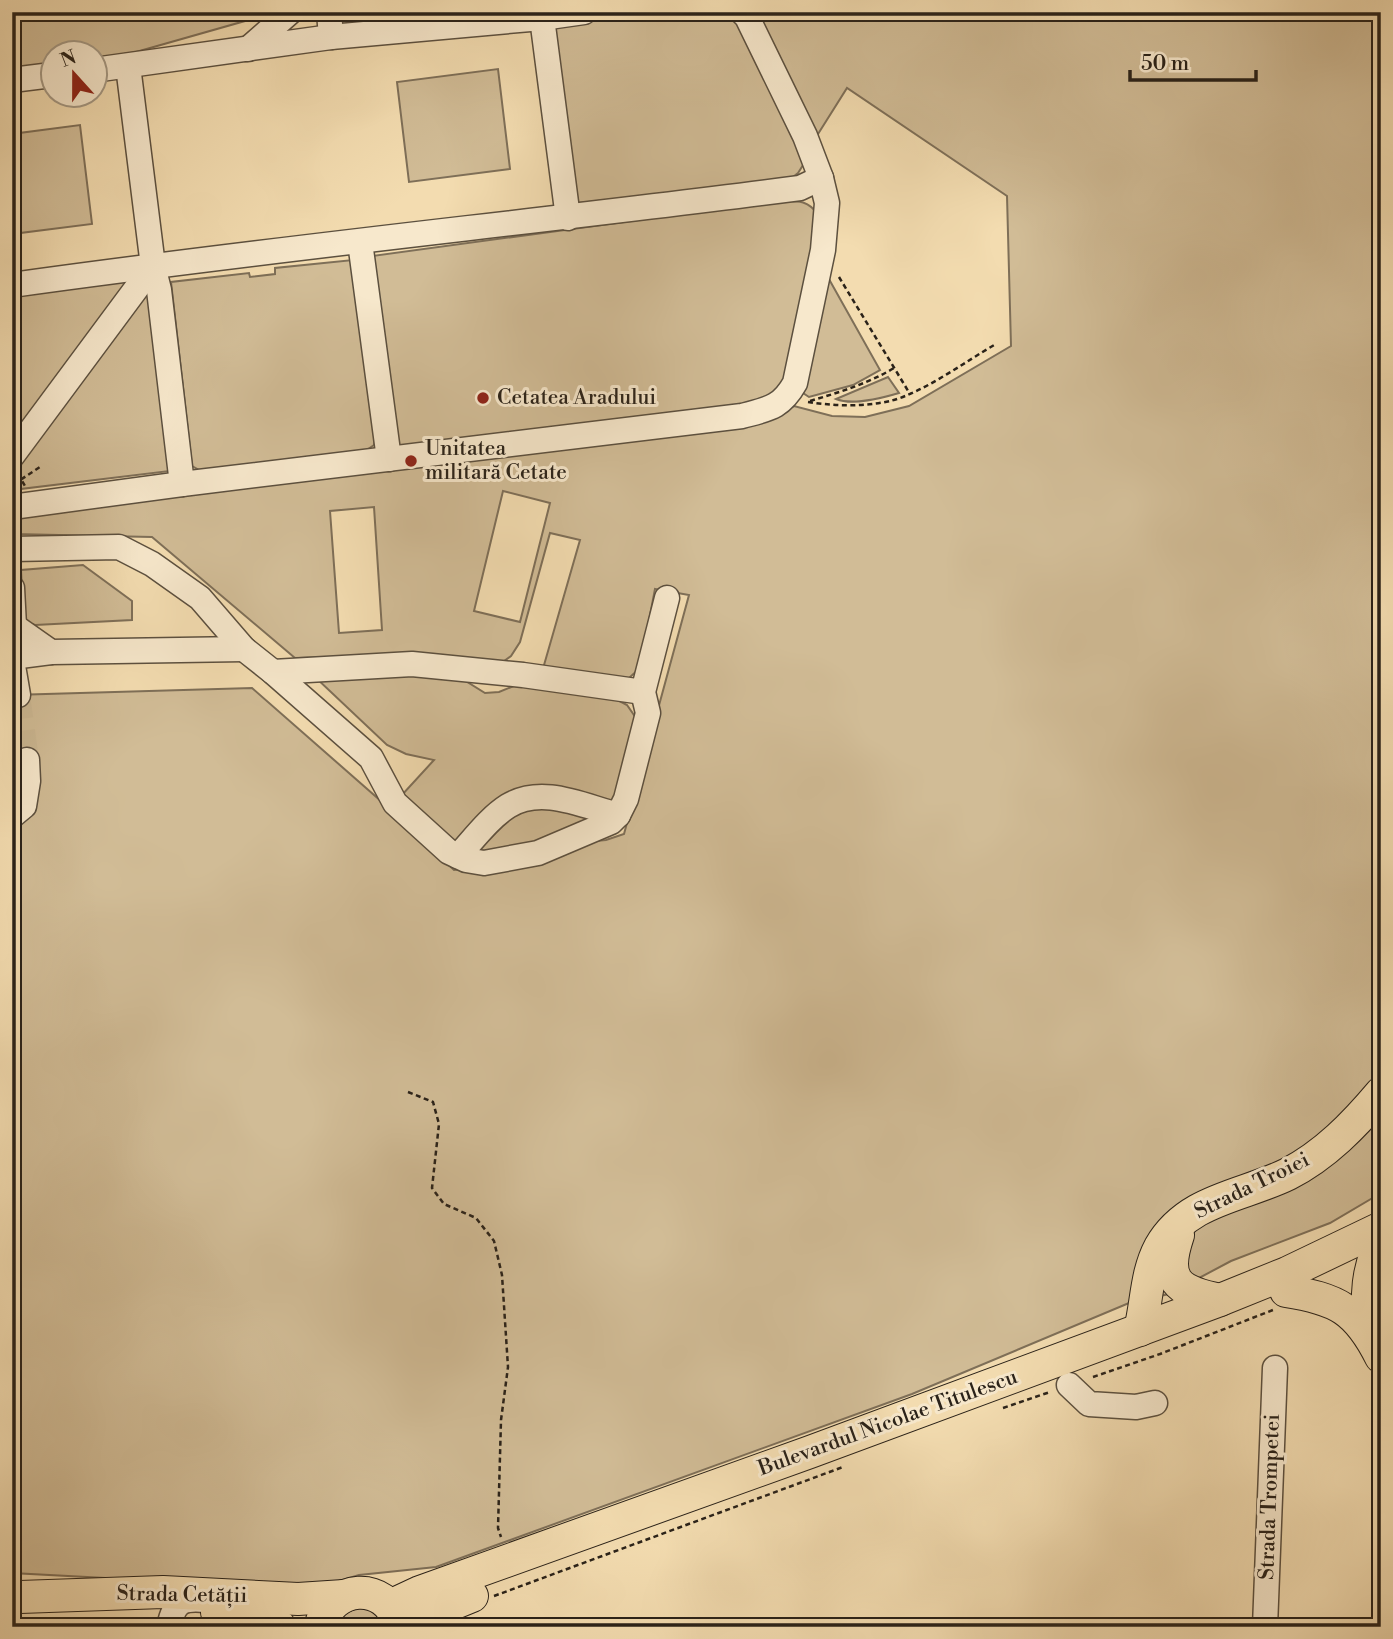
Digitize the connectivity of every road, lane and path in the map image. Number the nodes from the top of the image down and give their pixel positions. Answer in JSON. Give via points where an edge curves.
{"nodes":[{"id":1,"x":289,"y":12,"type":"edge"},
{"id":2,"x":328,"y":12,"type":"edge"},
{"id":3,"x":584,"y":12,"type":"edge"},
{"id":4,"x":742,"y":12,"type":"edge"},
{"id":5,"x":543,"y":15,"type":"edge"},
{"id":6,"x":331,"y":37,"type":"junction"},
{"id":7,"x":248,"y":49,"type":"junction"},
{"id":8,"x":128,"y":66,"type":"junction"},
{"id":9,"x":108,"y":68,"type":"edge"},
{"id":10,"x":38,"y":77,"type":"edge"},
{"id":11,"x":12,"y":80,"type":"edge"},
{"id":12,"x":821,"y":178,"type":"junction"},
{"id":13,"x":568,"y":218,"type":"junction"},
{"id":14,"x":360,"y":243,"type":"junction"},
{"id":15,"x":823,"y":250,"type":"junction"},
{"id":16,"x":153,"y":266,"type":"junction"},
{"id":17,"x":12,"y":285,"type":"edge"},
{"id":18,"x":996,"y":344,"type":"dead end"},
{"id":19,"x":894,"y":368,"type":"junction"},
{"id":20,"x":910,"y":394,"type":"junction"},
{"id":21,"x":12,"y":456,"type":"edge"},
{"id":22,"x":389,"y":459,"type":"junction"},
{"id":23,"x":40,"y":467,"type":"dead end"},
{"id":24,"x":182,"y":484,"type":"junction"},
{"id":25,"x":12,"y":485,"type":"edge"},
{"id":26,"x":12,"y":507,"type":"edge"},
{"id":27,"x":12,"y":550,"type":"edge"},
{"id":28,"x":12,"y":588,"type":"edge"},
{"id":29,"x":667,"y":598,"type":"dead end"},
{"id":30,"x":13,"y":626,"type":"edge"},
{"id":31,"x":244,"y":649,"type":"junction"},
{"id":32,"x":51,"y":652,"type":"junction"},
{"id":33,"x":12,"y":659,"type":"edge"},
{"id":34,"x":273,"y":672,"type":"junction"},
{"id":35,"x":643,"y":692,"type":"junction"},
{"id":36,"x":18,"y":695,"type":"dead end"},
{"id":37,"x":27,"y":760,"type":"tunnel mouth"},
{"id":38,"x":618,"y":815,"type":"junction"},
{"id":39,"x":12,"y":816,"type":"edge"},
{"id":40,"x":458,"y":856,"type":"junction"},
{"id":41,"x":408,"y":1092,"type":"dead end"},
{"id":42,"x":1381,"y":1093,"type":"edge"},
{"id":43,"x":1183,"y":1220,"type":"junction"},
{"id":44,"x":1379,"y":1243,"type":"edge"},
{"id":45,"x":1297,"y":1293,"type":"junction"},
{"id":46,"x":1220,"y":1300,"type":"junction"},
{"id":47,"x":1140,"y":1330,"type":"junction"},
{"id":48,"x":1376,"y":1347,"type":"edge"},
{"id":49,"x":1275,"y":1368,"type":"dead end"},
{"id":50,"x":1069,"y":1385,"type":"junction"},
{"id":51,"x":1155,"y":1403,"type":"dead end"},
{"id":52,"x":998,"y":1410,"type":"dead end"},
{"id":53,"x":848,"y":1465,"type":"dead end"},
{"id":54,"x":502,"y":1540,"type":"dead end"},
{"id":55,"x":16,"y":1596,"type":"edge"},
{"id":56,"x":344,"y":1596,"type":"junction"},
{"id":57,"x":491,"y":1597,"type":"dead end"},
{"id":58,"x":277,"y":1612,"type":"edge"},
{"id":59,"x":171,"y":1619,"type":"edge"},
{"id":60,"x":400,"y":1620,"type":"edge"},
{"id":61,"x":320,"y":1627,"type":"edge"},
{"id":62,"x":1265,"y":1627,"type":"edge"}],
"edges":[{"from":1,"to":7,"type":"street"},
{"from":2,"to":6,"type":"street"},
{"from":3,"to":5,"type":"street"},
{"from":4,"to":12,"type":"street","via":[[805,136]]},
{"from":5,"to":6,"type":"street"},
{"from":5,"to":13,"type":"street"},
{"from":6,"to":7,"type":"street"},
{"from":7,"to":8,"type":"street"},
{"from":8,"to":9,"type":"street"},
{"from":8,"to":16,"type":"street"},
{"from":10,"to":11,"type":"street"},
{"from":12,"to":13,"type":"street","via":[[800,188]]},
{"from":12,"to":15,"type":"street","via":[[827,203]]},
{"from":13,"to":14,"type":"street"},
{"from":14,"to":16,"type":"street"},
{"from":14,"to":22,"type":"street"},
{"from":15,"to":19,"type":"path"},
{"from":15,"to":22,"type":"street","via":[[795,383],[786,398],[769,408],[742,416]]},
{"from":16,"to":17,"type":"street"},
{"from":16,"to":21,"type":"street"},
{"from":16,"to":24,"type":"street"},
{"from":18,"to":20,"type":"path"},
{"from":19,"to":20,"type":"path"},
{"from":19,"to":20,"type":"path","via":[[848,390],[807,402],[838,406],[890,401]]},
{"from":22,"to":24,"type":"street"},
{"from":23,"to":25,"type":"path"},
{"from":24,"to":26,"type":"street"},
{"from":27,"to":31,"type":"street","via":[[119,547],[200,598]]},
{"from":28,"to":30,"type":"street"},
{"from":29,"to":35,"type":"street"},
{"from":30,"to":32,"type":"street"},
{"from":31,"to":32,"type":"street"},
{"from":31,"to":34,"type":"street"},
{"from":32,"to":33,"type":"street"},
{"from":33,"to":36,"type":"street"},
{"from":34,"to":35,"type":"street","via":[[412,664]]},
{"from":34,"to":40,"type":"street","via":[[372,758],[395,803]]},
{"from":35,"to":38,"type":"street","via":[[648,713]]},
{"from":37,"to":39,"type":"street","via":[[24,806]]},
{"from":38,"to":40,"type":"street","via":[[538,853],[484,863]]},
{"from":38,"to":40,"type":"street","via":[[555,798],[522,799],[495,817]]},
{"from":41,"to":54,"type":"path","via":[[433,1102],[439,1124],[432,1188],[444,1204],[476,1218],[494,1241],[502,1275],[508,1367],[501,1420],[498,1528]]},
{"from":42,"to":43,"type":"main road","name":"Strada Troiei","via":[[1323,1152],[1289,1173],[1216,1200]]},
{"from":43,"to":46,"type":"main road","via":[[1171,1261],[1173,1276],[1188,1291]]},
{"from":43,"to":47,"type":"main road","name":"Strada Troiei","via":[[1161,1246],[1148,1278]]},
{"from":44,"to":45,"type":"main road","name":"Bulevardul Nicolae Titulescu"},
{"from":44,"to":46,"type":"main road","name":"Bulevardul Nicolae Titulescu"},
{"from":44,"to":48,"type":"main road","via":[[1366,1293]]},
{"from":45,"to":48,"type":"main road","via":[[1342,1306]]},
{"from":45,"to":50,"type":"path","via":[[1160,1354]]},
{"from":45,"to":60,"type":"main road","name":"Bulevardul Nicolae Titulescu","via":[[428,1614]]},
{"from":46,"to":47,"type":"main road","name":"Bulevardul Nicolae Titulescu"},
{"from":47,"to":60,"type":"main road","name":"Bulevardul Nicolae Titulescu","via":[[420,1592]]},
{"from":49,"to":62,"type":"street","name":"Strada Trompetei"},
{"from":50,"to":51,"type":"street","via":[[1089,1404],[1136,1407]]},
{"from":50,"to":52,"type":"path"},
{"from":53,"to":57,"type":"path"},
{"from":55,"to":58,"type":"main road","name":"Strada Cetății","via":[[163,1592]]},
{"from":55,"to":59,"type":"main road","name":"Strada Cetății"},
{"from":56,"to":58,"type":"main road","name":"Strada Cetății","via":[[298,1599]]},
{"from":56,"to":60,"type":"main road","name":"Strada Cetății","via":[[365,1593],[378,1597]]},
{"from":56,"to":61,"type":"main road","via":[[328,1608]]},
{"from":58,"to":59,"type":"main road","name":"Strada Cetății"}]}
